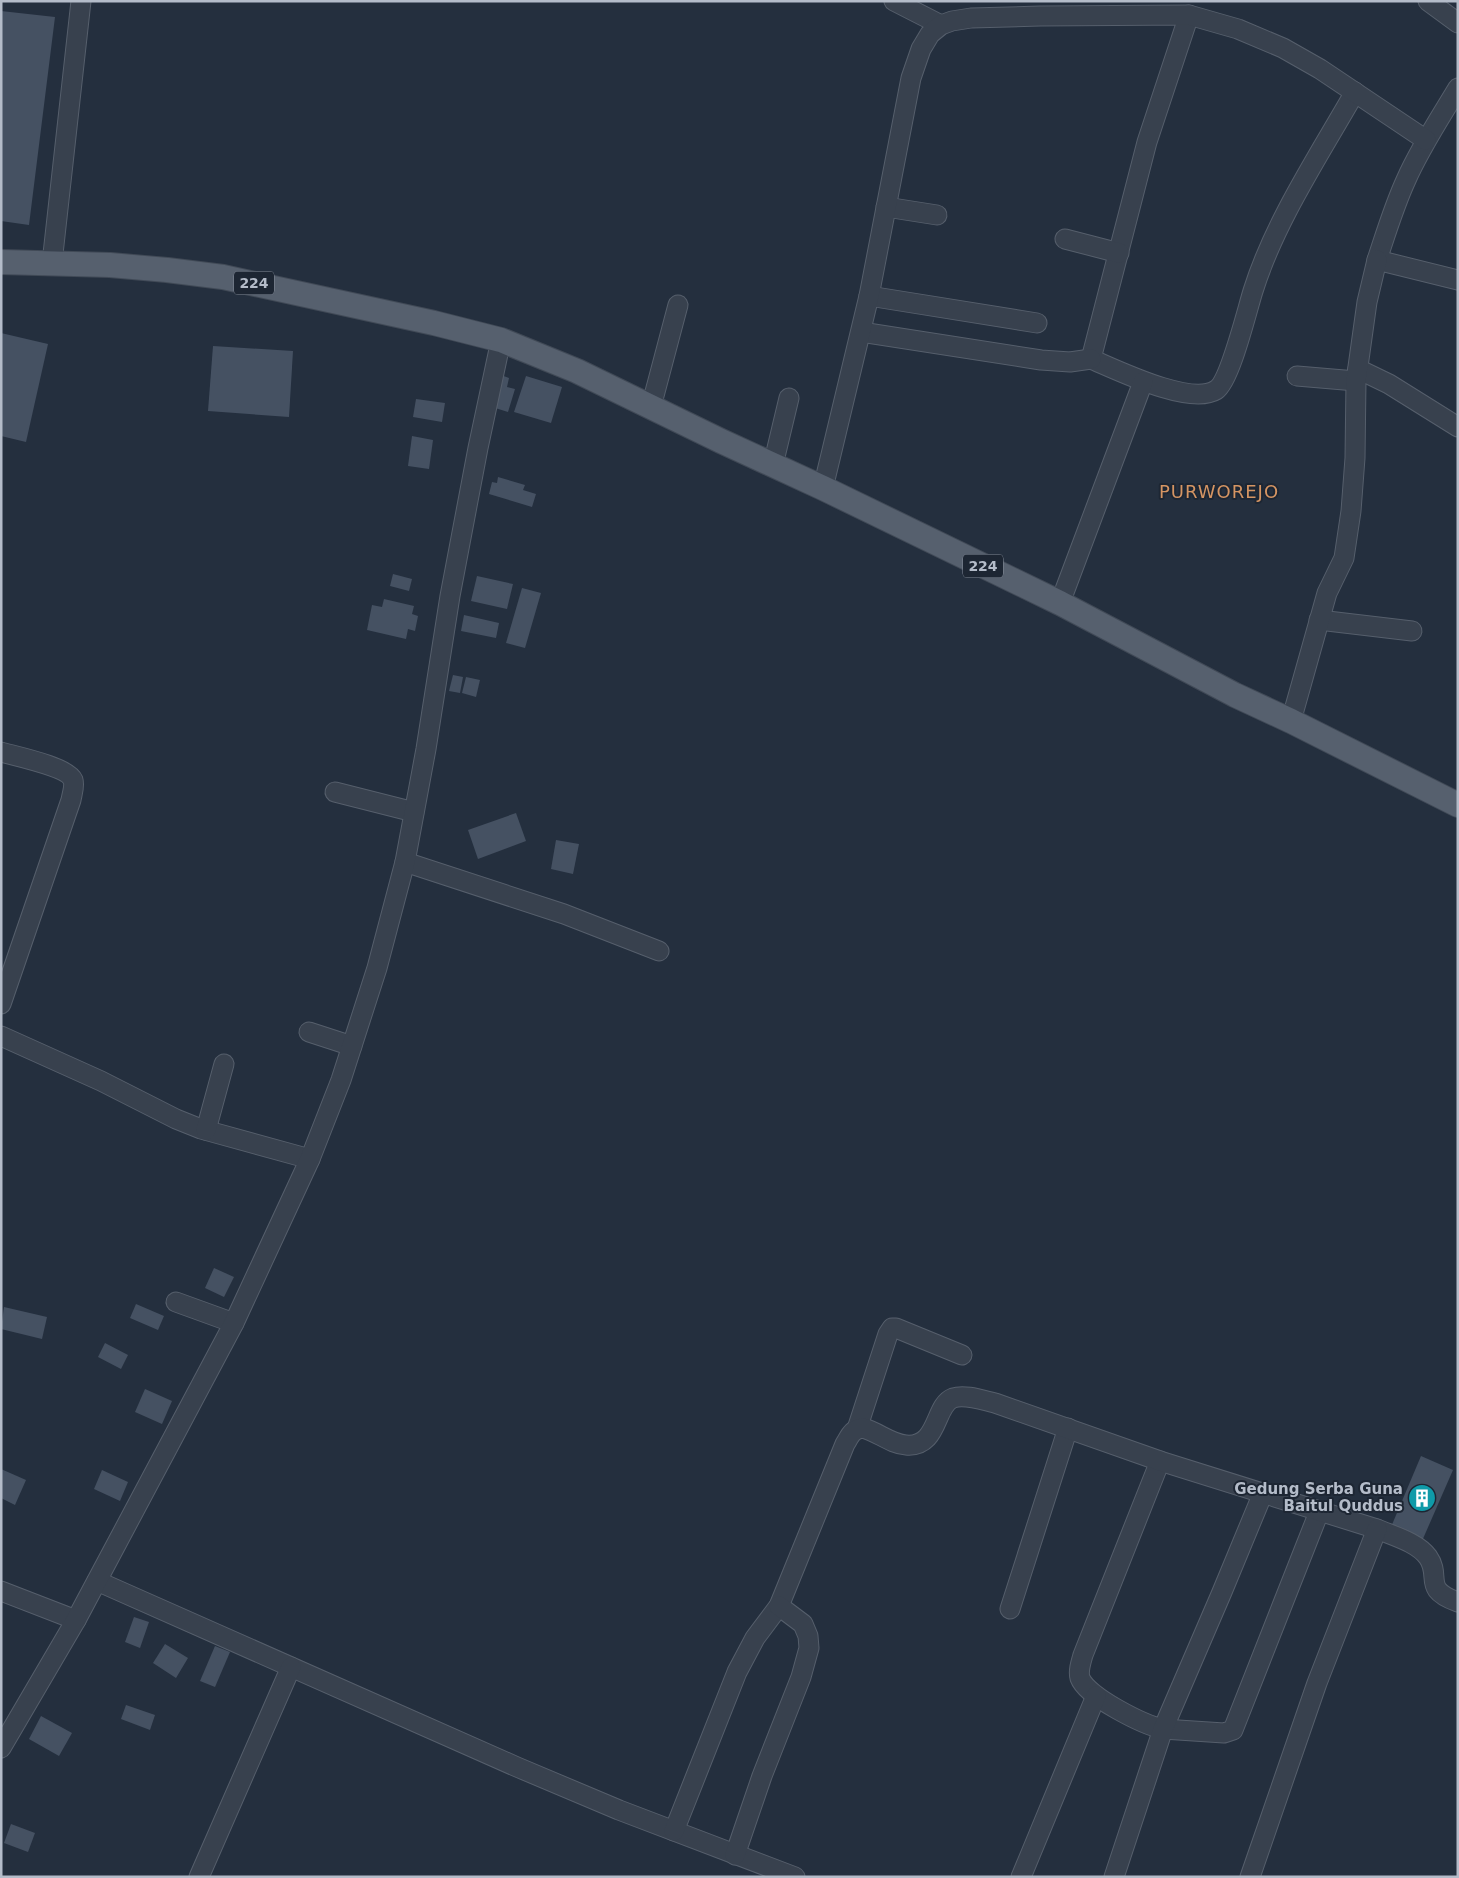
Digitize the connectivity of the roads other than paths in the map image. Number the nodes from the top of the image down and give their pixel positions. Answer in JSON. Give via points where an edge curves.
{"nodes":[{"id":1,"x":81,"y":1,"type":"edge"},
{"id":2,"x":894,"y":1,"type":"edge"},
{"id":3,"x":1428,"y":1,"type":"edge"},
{"id":4,"x":1189,"y":15,"type":"junction"},
{"id":5,"x":1458,"y":23,"type":"edge"},
{"id":6,"x":940,"y":25,"type":"junction"},
{"id":7,"x":1458,"y":88,"type":"edge"},
{"id":8,"x":1355,"y":92,"type":"junction"},
{"id":9,"x":1426,"y":140,"type":"junction"},
{"id":10,"x":886,"y":207,"type":"junction"},
{"id":11,"x":937,"y":216,"type":"dead end"},
{"id":12,"x":1065,"y":240,"type":"dead end"},
{"id":13,"x":1118,"y":253,"type":"junction"},
{"id":14,"x":1377,"y":260,"type":"junction"},
{"id":15,"x":1,"y":262,"type":"edge"},
{"id":16,"x":52,"y":264,"type":"junction"},
{"id":17,"x":1458,"y":280,"type":"edge"},
{"id":18,"x":869,"y":296,"type":"junction"},
{"id":19,"x":678,"y":305,"type":"dead end"},
{"id":20,"x":1036,"y":323,"type":"dead end"},
{"id":21,"x":861,"y":332,"type":"junction"},
{"id":22,"x":501,"y":340,"type":"junction"},
{"id":23,"x":1091,"y":359,"type":"junction"},
{"id":24,"x":1357,"y":375,"type":"junction"},
{"id":25,"x":1297,"y":376,"type":"dead end"},
{"id":26,"x":1143,"y":382,"type":"junction"},
{"id":27,"x":789,"y":398,"type":"dead end"},
{"id":28,"x":651,"y":407,"type":"junction"},
{"id":29,"x":1458,"y":427,"type":"edge"},
{"id":30,"x":773,"y":465,"type":"junction"},
{"id":31,"x":823,"y":488,"type":"junction"},
{"id":32,"x":1060,"y":603,"type":"junction"},
{"id":33,"x":1319,"y":620,"type":"junction"},
{"id":34,"x":1412,"y":631,"type":"dead end"},
{"id":35,"x":1291,"y":721,"type":"junction"},
{"id":36,"x":1,"y":752,"type":"edge"},
{"id":37,"x":335,"y":792,"type":"dead end"},
{"id":38,"x":1458,"y":805,"type":"edge"},
{"id":39,"x":414,"y":812,"type":"junction"},
{"id":40,"x":405,"y":862,"type":"junction"},
{"id":41,"x":659,"y":951,"type":"dead end"},
{"id":42,"x":1,"y":1004,"type":"edge"},
{"id":43,"x":309,"y":1032,"type":"dead end"},
{"id":44,"x":1,"y":1036,"type":"edge"},
{"id":45,"x":352,"y":1046,"type":"junction"},
{"id":46,"x":224,"y":1064,"type":"dead end"},
{"id":47,"x":206,"y":1130,"type":"junction"},
{"id":48,"x":310,"y":1159,"type":"junction"},
{"id":49,"x":176,"y":1302,"type":"dead end"},
{"id":50,"x":234,"y":1323,"type":"junction"},
{"id":51,"x":962,"y":1355,"type":"dead end"},
{"id":52,"x":1068,"y":1428,"type":"junction"},
{"id":53,"x":857,"y":1429,"type":"junction"},
{"id":54,"x":1160,"y":1461,"type":"junction"},
{"id":55,"x":1263,"y":1493,"type":"junction"},
{"id":56,"x":1319,"y":1512,"type":"junction"},
{"id":57,"x":1377,"y":1529,"type":"junction"},
{"id":58,"x":97,"y":1581,"type":"junction"},
{"id":59,"x":1,"y":1591,"type":"edge"},
{"id":60,"x":1458,"y":1602,"type":"edge"},
{"id":61,"x":779,"y":1606,"type":"junction"},
{"id":62,"x":1010,"y":1610,"type":"dead end"},
{"id":63,"x":76,"y":1620,"type":"junction"},
{"id":64,"x":291,"y":1666,"type":"junction"},
{"id":65,"x":1096,"y":1696,"type":"junction"},
{"id":66,"x":7,"y":1725,"type":"edge"},
{"id":67,"x":1163,"y":1729,"type":"junction"},
{"id":68,"x":1,"y":1748,"type":"edge"},
{"id":69,"x":674,"y":1831,"type":"junction"},
{"id":70,"x":735,"y":1855,"type":"junction"},
{"id":71,"x":771,"y":1873,"type":"edge"},
{"id":72,"x":199,"y":1877,"type":"edge"},
{"id":73,"x":795,"y":1877,"type":"edge"},
{"id":74,"x":1021,"y":1877,"type":"edge"},
{"id":75,"x":1114,"y":1877,"type":"edge"},
{"id":76,"x":1250,"y":1877,"type":"edge"}],
"edges":[{"from":1,"to":16,"type":"street"},
{"from":2,"to":6,"type":"street"},
{"from":3,"to":5,"type":"street"},
{"from":4,"to":6,"type":"street","via":[[971,18]]},
{"from":4,"to":8,"type":"street","via":[[1238,29],[1283,48]]},
{"from":4,"to":13,"type":"street","via":[[1147,142]]},
{"from":6,"to":10,"type":"street","via":[[926,40],[913,70]]},
{"from":7,"to":9,"type":"street"},
{"from":8,"to":9,"type":"street"},
{"from":8,"to":26,"type":"street","via":[[1282,222],[1256,281],[1223,384],[1216,390],[1198,394]]},
{"from":9,"to":14,"type":"street","via":[[1392,212]]},
{"from":10,"to":11,"type":"street"},
{"from":10,"to":18,"type":"street"},
{"from":12,"to":13,"type":"street"},
{"from":13,"to":23,"type":"street"},
{"from":14,"to":17,"type":"street"},
{"from":14,"to":24,"type":"street","via":[[1367,302]]},
{"from":15,"to":16,"type":"main road","number":"224"},
{"from":16,"to":22,"type":"main road","number":"224","via":[[148,268],[223,277],[425,320]]},
{"from":18,"to":20,"type":"street"},
{"from":18,"to":21,"type":"street"},
{"from":19,"to":28,"type":"street"},
{"from":21,"to":23,"type":"street","via":[[1041,360],[1070,362]]},
{"from":21,"to":31,"type":"street"},
{"from":22,"to":28,"type":"main road","number":"224","via":[[577,371]]},
{"from":22,"to":39,"type":"street","via":[[450,596]]},
{"from":23,"to":26,"type":"street"},
{"from":24,"to":25,"type":"street"},
{"from":24,"to":29,"type":"street","via":[[1389,384]]},
{"from":24,"to":33,"type":"street","via":[[1355,458],[1344,558],[1327,593]]},
{"from":26,"to":32,"type":"street"},
{"from":27,"to":30,"type":"street"},
{"from":28,"to":30,"type":"main road","number":"224"},
{"from":30,"to":31,"type":"main road","number":"224"},
{"from":31,"to":32,"type":"main road","number":"224"},
{"from":32,"to":35,"type":"main road","number":"224"},
{"from":33,"to":34,"type":"street"},
{"from":33,"to":35,"type":"street"},
{"from":35,"to":38,"type":"main road","number":"224"},
{"from":36,"to":42,"type":"street","via":[[54,768],[69,775],[73,784],[71,800]]},
{"from":37,"to":39,"type":"street"},
{"from":39,"to":40,"type":"street"},
{"from":40,"to":41,"type":"street","via":[[564,914]]},
{"from":40,"to":45,"type":"street"},
{"from":43,"to":45,"type":"street"},
{"from":44,"to":47,"type":"street","via":[[101,1080],[161,1113]]},
{"from":45,"to":48,"type":"street"},
{"from":46,"to":47,"type":"street"},
{"from":47,"to":48,"type":"street"},
{"from":48,"to":50,"type":"street"},
{"from":49,"to":50,"type":"street"},
{"from":50,"to":58,"type":"street"},
{"from":51,"to":53,"type":"street","via":[[892,1328]]},
{"from":52,"to":53,"type":"street","via":[[995,1403],[961,1397],[949,1400],[926,1438],[915,1444],[900,1444],[865,1429]]},
{"from":52,"to":54,"type":"street"},
{"from":52,"to":62,"type":"street"},
{"from":53,"to":61,"type":"street","via":[[845,1444]]},
{"from":54,"to":55,"type":"street"},
{"from":54,"to":65,"type":"street","via":[[1080,1667],[1081,1679]]},
{"from":55,"to":56,"type":"street"},
{"from":55,"to":67,"type":"street"},
{"from":56,"to":57,"type":"street"},
{"from":56,"to":67,"type":"street","via":[[1233,1730],[1224,1733]]},
{"from":57,"to":60,"type":"street","via":[[1421,1550],[1430,1559],[1438,1591]]},
{"from":57,"to":76,"type":"street","via":[[1317,1683]]},
{"from":58,"to":63,"type":"street"},
{"from":58,"to":64,"type":"street"},
{"from":59,"to":63,"type":"street"},
{"from":61,"to":69,"type":"street","via":[[740,1664]]},
{"from":61,"to":70,"type":"street","via":[[802,1624],[809,1648]]},
{"from":63,"to":66,"type":"street"},
{"from":64,"to":69,"type":"street","via":[[517,1767]]},
{"from":64,"to":72,"type":"street"},
{"from":65,"to":67,"type":"street","via":[[1135,1718]]},
{"from":65,"to":74,"type":"street"},
{"from":66,"to":68,"type":"street"},
{"from":67,"to":75,"type":"street"},
{"from":69,"to":70,"type":"street"},
{"from":70,"to":71,"type":"street"},
{"from":71,"to":73,"type":"street"}]}
